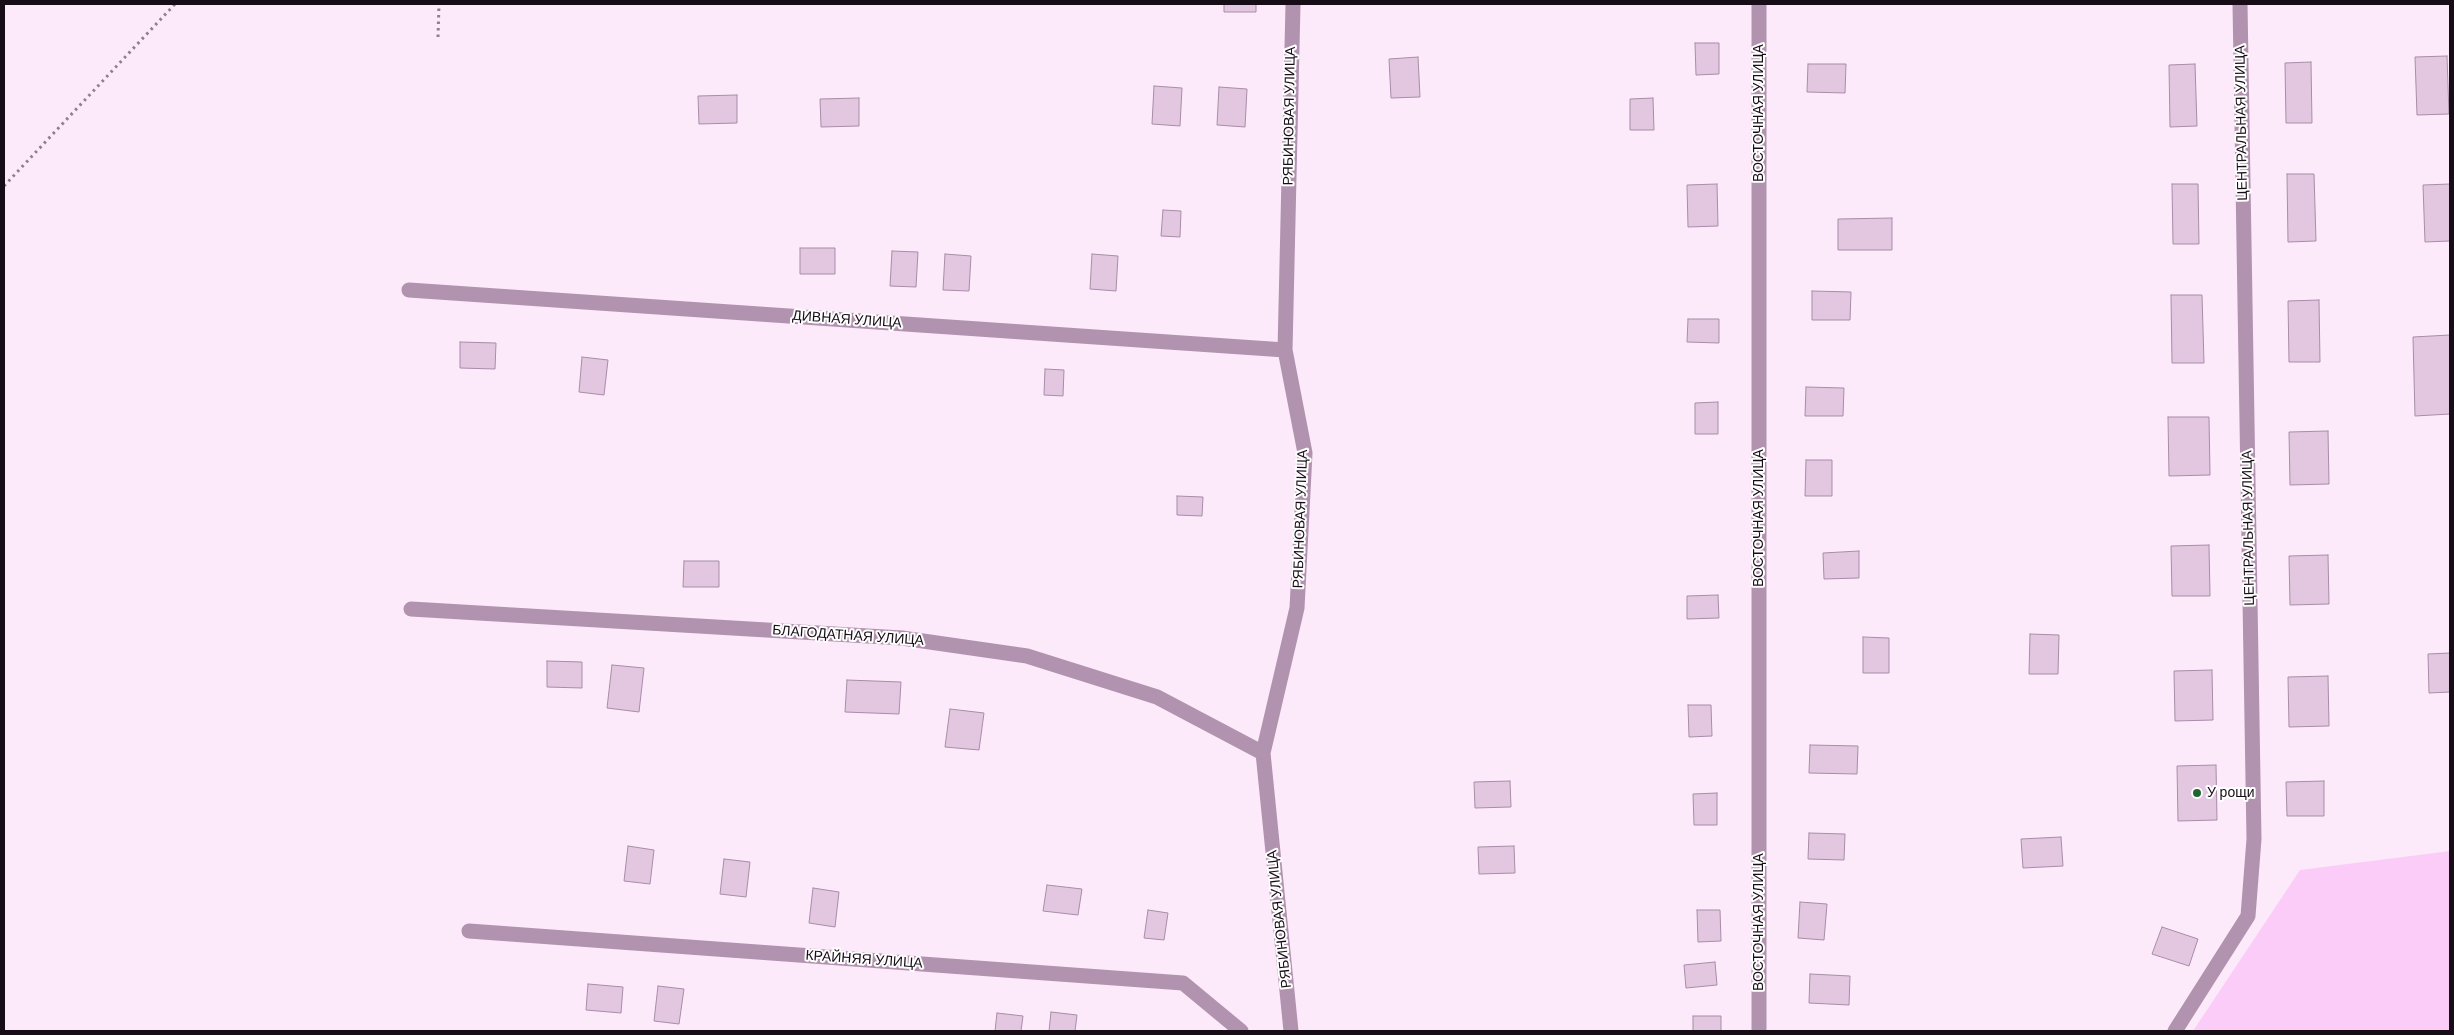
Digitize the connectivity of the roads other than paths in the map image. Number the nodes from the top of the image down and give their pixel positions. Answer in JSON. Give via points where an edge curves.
{"nodes":[{"id":1,"x":1293,"y":4,"type":"edge"},
{"id":2,"x":1759,"y":4,"type":"edge"},
{"id":3,"x":2240,"y":4,"type":"edge"},
{"id":4,"x":409,"y":290,"type":"dead end"},
{"id":5,"x":1285,"y":350,"type":"junction"},
{"id":6,"x":411,"y":609,"type":"dead end"},
{"id":7,"x":1263,"y":754,"type":"junction"},
{"id":8,"x":469,"y":931,"type":"dead end"},
{"id":9,"x":1241,"y":1031,"type":"edge"},
{"id":10,"x":1291,"y":1031,"type":"edge"},
{"id":11,"x":1760,"y":1031,"type":"edge"},
{"id":12,"x":2175,"y":1031,"type":"edge"}],
"edges":[{"from":1,"to":5,"type":"street","name":"РЯБИНОВАЯ УЛИЦА"},
{"from":2,"to":11,"type":"street","name":"ВОСТОЧНАЯ УЛИЦА"},
{"from":3,"to":12,"type":"street","name":"ЦЕНТРАЛЬНАЯ УЛИЦА","via":[[2254,839],[2248,916]]},
{"from":4,"to":5,"type":"street","name":"ДИВНАЯ УЛИЦА"},
{"from":5,"to":7,"type":"street","name":"РЯБИНОВАЯ УЛИЦА","via":[[1306,453],[1297,608]]},
{"from":6,"to":7,"type":"street","name":"БЛАГОДАТНАЯ УЛИЦА","via":[[902,638],[1027,656],[1157,697]]},
{"from":7,"to":10,"type":"street","name":"РЯБИНОВАЯ УЛИЦА"},
{"from":8,"to":9,"type":"street","name":"КРАЙНЯЯ УЛИЦА","via":[[1184,983]]}]}
